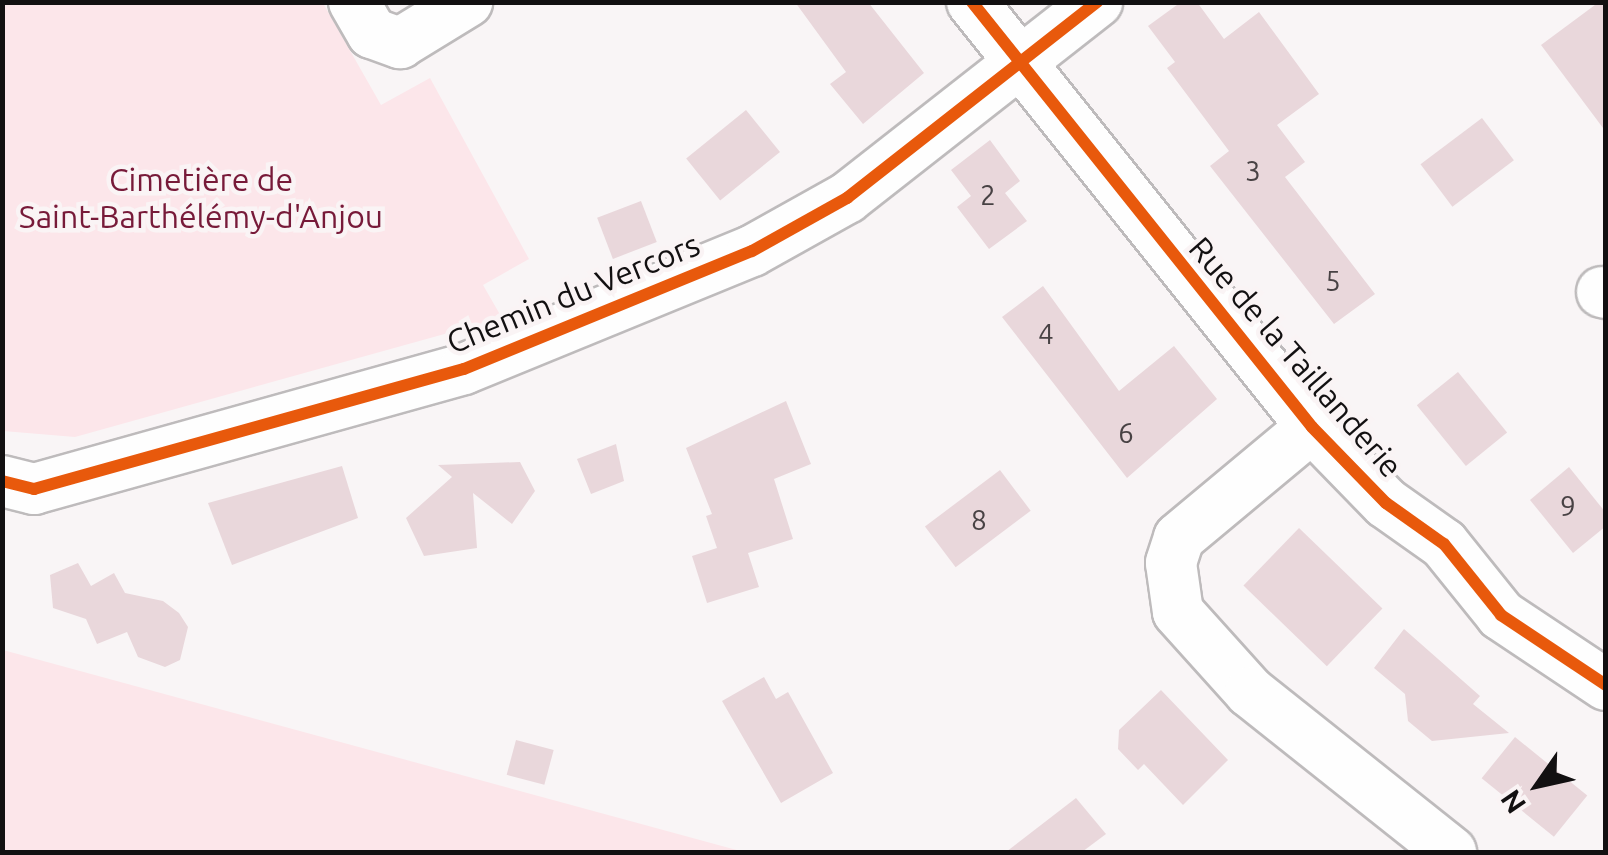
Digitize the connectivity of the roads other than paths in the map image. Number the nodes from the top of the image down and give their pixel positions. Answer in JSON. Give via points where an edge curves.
{"nodes":[{"id":1,"x":354,"y":2,"type":"edge"},
{"id":2,"x":467,"y":2,"type":"edge"},
{"id":3,"x":972,"y":2,"type":"edge"},
{"id":4,"x":1097,"y":2,"type":"edge"},
{"id":5,"x":1022,"y":66,"type":"junction"},
{"id":6,"x":1312,"y":427,"type":"junction"},
{"id":7,"x":2,"y":481,"type":"edge"},
{"id":8,"x":1606,"y":686,"type":"edge"},
{"id":9,"x":1451,"y":852,"type":"edge"}],
"edges":[{"from":1,"to":2,"type":"street","via":[[372,32],[400,43]]},
{"from":3,"to":5,"type":"street","name":"Rue de la Taillanderie"},
{"from":4,"to":5,"type":"street","name":"Chemin du Vercors"},
{"from":5,"to":6,"type":"street","name":"Rue de la Taillanderie"},
{"from":5,"to":7,"type":"street","name":"Chemin du Vercors","via":[[831,207],[752,251],[482,361],[34,489]]},
{"from":6,"to":8,"type":"street","name":"Rue de la Taillanderie","via":[[1386,502],[1444,544],[1501,614]]},
{"from":6,"to":9,"type":"street","name":"Rue de la Taillanderie","via":[[1179,538],[1171,563],[1178,612],[1250,692]]}]}
